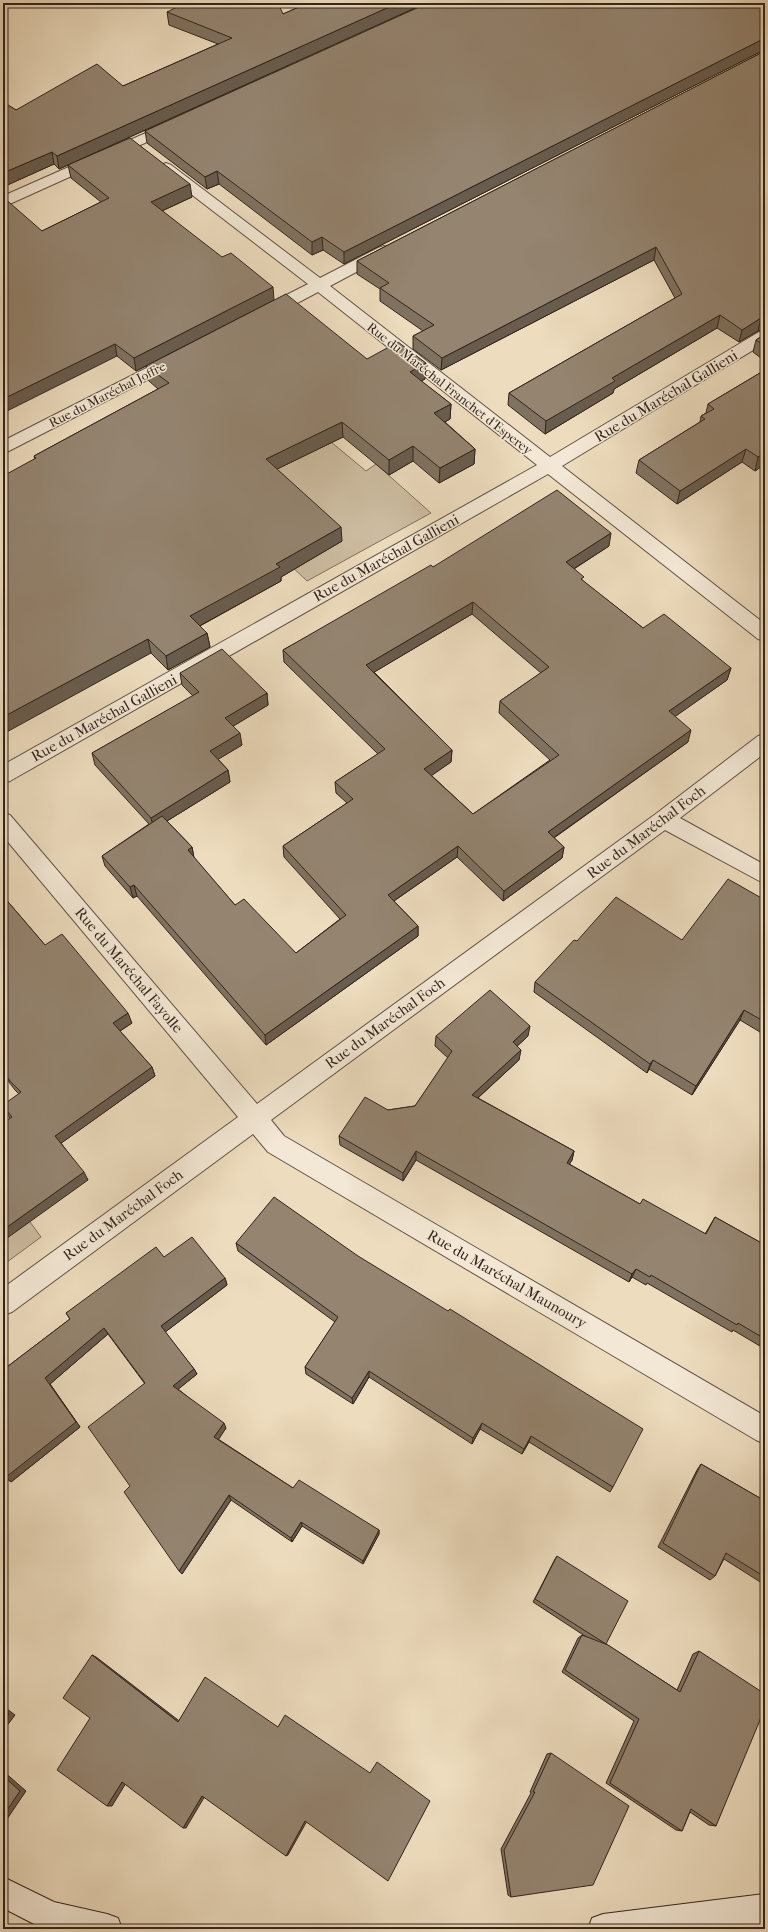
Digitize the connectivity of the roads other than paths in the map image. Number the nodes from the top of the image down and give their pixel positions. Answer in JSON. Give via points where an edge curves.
{"nodes":[{"id":1,"x":184,"y":120,"type":"edge"},
{"id":2,"x":144,"y":151,"type":"junction"},
{"id":3,"x":3,"y":202,"type":"edge"},
{"id":4,"x":397,"y":245,"type":"edge"},
{"id":5,"x":319,"y":285,"type":"junction"},
{"id":6,"x":250,"y":320,"type":"edge"},
{"id":7,"x":765,"y":336,"type":"edge"},
{"id":8,"x":187,"y":353,"type":"edge"},
{"id":9,"x":3,"y":448,"type":"edge"},
{"id":10,"x":550,"y":465,"type":"junction"},
{"id":11,"x":765,"y":634,"type":"edge"},
{"id":12,"x":765,"y":742,"type":"edge"},
{"id":13,"x":3,"y":775,"type":"edge"},
{"id":14,"x":664,"y":818,"type":"junction"},
{"id":15,"x":3,"y":821,"type":"edge"},
{"id":16,"x":765,"y":875,"type":"edge"},
{"id":17,"x":256,"y":1118,"type":"junction"},
{"id":18,"x":3,"y":1303,"type":"edge"},
{"id":19,"x":765,"y":1431,"type":"edge"},
{"id":20,"x":3,"y":1892,"type":"edge"},
{"id":21,"x":765,"y":1909,"type":"edge"},
{"id":22,"x":108,"y":1929,"type":"edge"},
{"id":23,"x":603,"y":1929,"type":"edge"}],
"edges":[{"from":1,"to":2,"type":"street"},
{"from":2,"to":3,"type":"street"},
{"from":2,"to":5,"type":"street","name":"Rue du Maréchal Franchet d'Esperey"},
{"from":4,"to":5,"type":"street"},
{"from":5,"to":6,"type":"street"},
{"from":5,"to":10,"type":"street","name":"Rue du Maréchal Franchet d'Esperey"},
{"from":7,"to":10,"type":"street","name":"Rue du Maréchal Gallieni"},
{"from":8,"to":9,"type":"street","name":"Rue du Maréchal Joffre"},
{"from":10,"to":11,"type":"street","name":"Rue du Maréchal Franchet d'Esperey"},
{"from":10,"to":13,"type":"street","name":"Rue du Maréchal Gallieni"},
{"from":12,"to":14,"type":"street","name":"Rue du Maréchal Foch"},
{"from":14,"to":16,"type":"street"},
{"from":14,"to":17,"type":"street","name":"Rue du Maréchal Foch"},
{"from":15,"to":17,"type":"street","name":"Rue du Maréchal Fayolle"},
{"from":17,"to":18,"type":"street","name":"Rue du Maréchal Foch"},
{"from":17,"to":19,"type":"street","name":"Rue du Maréchal Maunoury","via":[[276,1144]]},
{"from":20,"to":22,"type":"street","via":[[51,1916]]},
{"from":21,"to":23,"type":"street"}]}
